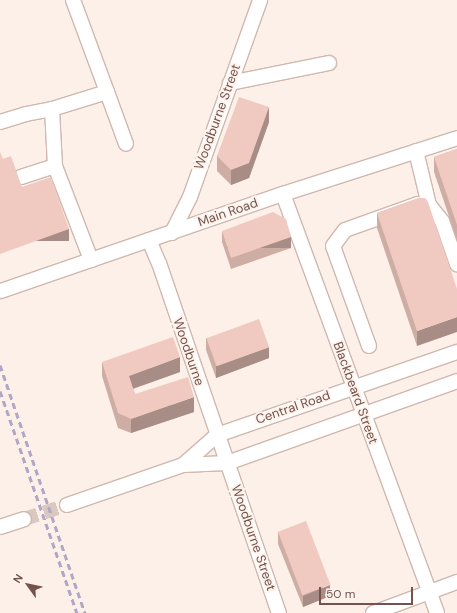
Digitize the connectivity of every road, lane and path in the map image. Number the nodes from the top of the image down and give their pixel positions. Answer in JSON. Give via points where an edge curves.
{"nodes":[{"id":1,"x":73,"y":0,"type":"edge"},
{"id":2,"x":260,"y":0,"type":"edge"},
{"id":3,"x":329,"y":62,"type":"dead end"},
{"id":4,"x":230,"y":83,"type":"junction"},
{"id":5,"x":107,"y":92,"type":"junction"},
{"id":6,"x":52,"y":109,"type":"junction"},
{"id":7,"x":0,"y":122,"type":"edge"},
{"id":8,"x":457,"y":138,"type":"edge"},
{"id":9,"x":126,"y":144,"type":"dead end"},
{"id":10,"x":416,"y":151,"type":"junction"},
{"id":11,"x":55,"y":166,"type":"junction"},
{"id":12,"x":21,"y":177,"type":"dead end"},
{"id":13,"x":282,"y":194,"type":"junction"},
{"id":14,"x":429,"y":205,"type":"junction"},
{"id":15,"x":172,"y":232,"type":"junction"},
{"id":16,"x":149,"y":240,"type":"junction"},
{"id":17,"x":91,"y":260,"type":"junction"},
{"id":18,"x":457,"y":264,"type":"edge"},
{"id":19,"x":1,"y":291,"type":"edge"},
{"id":20,"x":369,"y":346,"type":"dead end"},
{"id":21,"x":457,"y":352,"type":"edge"},
{"id":22,"x":457,"y":381,"type":"edge"},
{"id":23,"x":353,"y":387,"type":"junction"},
{"id":24,"x":364,"y":415,"type":"junction"},
{"id":25,"x":217,"y":435,"type":"junction"},
{"id":26,"x":227,"y":463,"type":"junction"},
{"id":27,"x":183,"y":465,"type":"junction"},
{"id":28,"x":67,"y":505,"type":"tunnel mouth"},
{"id":29,"x":24,"y":519,"type":"tunnel mouth"},
{"id":30,"x":0,"y":527,"type":"edge"},
{"id":31,"x":457,"y":582,"type":"edge"},
{"id":32,"x":428,"y":593,"type":"junction"},
{"id":33,"x":279,"y":613,"type":"edge"},
{"id":34,"x":373,"y":613,"type":"edge"},
{"id":35,"x":437,"y":613,"type":"edge"}],
"edges":[{"from":1,"to":5,"type":"street"},
{"from":2,"to":4,"type":"street","name":"Woodburne Street"},
{"from":3,"to":4,"type":"street"},
{"from":4,"to":15,"type":"street","name":"Woodburne Street","via":[[190,197]]},
{"from":5,"to":6,"type":"street"},
{"from":5,"to":9,"type":"street"},
{"from":6,"to":7,"type":"street"},
{"from":6,"to":11,"type":"street"},
{"from":8,"to":10,"type":"street","name":"Main Road"},
{"from":10,"to":13,"type":"street","name":"Main Road"},
{"from":10,"to":14,"type":"street"},
{"from":11,"to":12,"type":"street"},
{"from":11,"to":17,"type":"street"},
{"from":13,"to":15,"type":"street","name":"Main Road"},
{"from":13,"to":23,"type":"street","name":"Blackbeard Street"},
{"from":14,"to":18,"type":"street","via":[[442,221]]},
{"from":14,"to":20,"type":"street","via":[[418,204],[345,230],[333,246]]},
{"from":15,"to":16,"type":"street","name":"Main Road"},
{"from":16,"to":17,"type":"street","name":"Main Road"},
{"from":16,"to":25,"type":"street","name":"Woodburne"},
{"from":17,"to":19,"type":"street","name":"Main Road"},
{"from":21,"to":23,"type":"street","name":"Central Road"},
{"from":22,"to":24,"type":"street","name":"Central Road"},
{"from":23,"to":24,"type":"street","name":"Blackbeard Street"},
{"from":23,"to":25,"type":"street","name":"Central Road"},
{"from":24,"to":26,"type":"street","name":"Central Road"},
{"from":24,"to":32,"type":"street","name":"Blackbeard Street"},
{"from":25,"to":26,"type":"street","name":"Woodburne"},
{"from":25,"to":27,"type":"street","name":"Central Road"},
{"from":26,"to":27,"type":"street","name":"Central Road"},
{"from":26,"to":33,"type":"street","name":"Woodburne Street"},
{"from":27,"to":28,"type":"street","name":"Central Road"},
{"from":29,"to":30,"type":"street"},
{"from":31,"to":32,"type":"street"},
{"from":32,"to":34,"type":"street"},
{"from":32,"to":35,"type":"street","name":"Blackbeard Street"}]}
